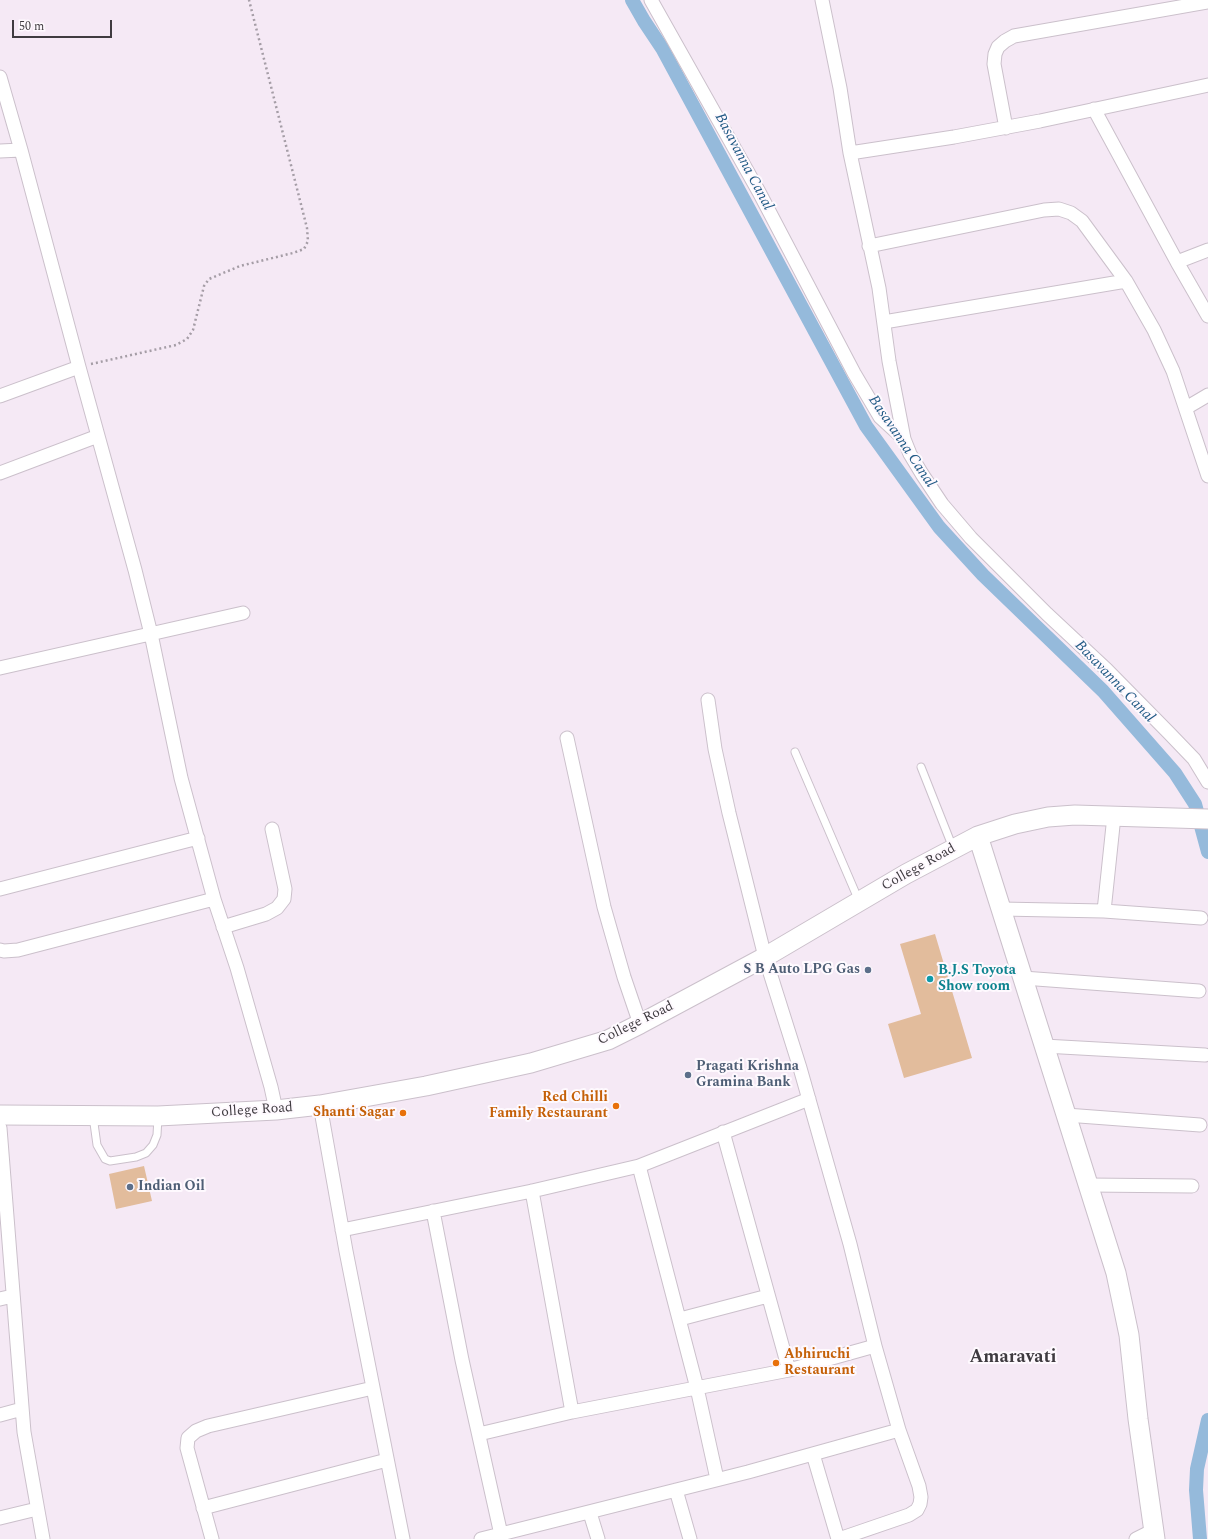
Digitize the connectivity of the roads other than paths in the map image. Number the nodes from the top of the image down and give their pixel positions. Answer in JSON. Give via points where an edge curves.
{"nodes":[{"id":1,"x":651,"y":0,"type":"edge"},
{"id":2,"x":822,"y":0,"type":"edge"},
{"id":3,"x":1208,"y":2,"type":"edge"},
{"id":4,"x":0,"y":77,"type":"edge"},
{"id":5,"x":1208,"y":85,"type":"edge"},
{"id":6,"x":1094,"y":109,"type":"junction"},
{"id":7,"x":1006,"y":128,"type":"junction"},
{"id":8,"x":21,"y":150,"type":"junction"},
{"id":9,"x":0,"y":151,"type":"edge"},
{"id":10,"x":850,"y":153,"type":"junction"},
{"id":11,"x":870,"y":246,"type":"junction"},
{"id":12,"x":1208,"y":250,"type":"edge"},
{"id":13,"x":1177,"y":262,"type":"junction"},
{"id":14,"x":1126,"y":281,"type":"junction"},
{"id":15,"x":1208,"y":316,"type":"edge"},
{"id":16,"x":884,"y":322,"type":"junction"},
{"id":17,"x":79,"y":367,"type":"junction"},
{"id":18,"x":1208,"y":395,"type":"edge"},
{"id":19,"x":0,"y":396,"type":"edge"},
{"id":20,"x":1186,"y":408,"type":"junction"},
{"id":21,"x":98,"y":436,"type":"junction"},
{"id":22,"x":904,"y":439,"type":"junction"},
{"id":23,"x":0,"y":473,"type":"edge"},
{"id":24,"x":1208,"y":476,"type":"edge"},
{"id":25,"x":243,"y":613,"type":"dead end"},
{"id":26,"x":151,"y":634,"type":"junction"},
{"id":27,"x":0,"y":668,"type":"edge"},
{"id":28,"x":708,"y":700,"type":"dead end"},
{"id":29,"x":567,"y":738,"type":"dead end"},
{"id":30,"x":795,"y":752,"type":"dead end"},
{"id":31,"x":921,"y":767,"type":"dead end"},
{"id":32,"x":1208,"y":782,"type":"edge"},
{"id":33,"x":1114,"y":816,"type":"junction"},
{"id":34,"x":1208,"y":819,"type":"edge"},
{"id":35,"x":272,"y":828,"type":"dead end"},
{"id":36,"x":978,"y":836,"type":"junction"},
{"id":37,"x":198,"y":838,"type":"junction"},
{"id":38,"x":953,"y":849,"type":"junction"},
{"id":39,"x":0,"y":889,"type":"edge"},
{"id":40,"x":214,"y":899,"type":"junction"},
{"id":41,"x":859,"y":902,"type":"junction"},
{"id":42,"x":1001,"y":909,"type":"junction"},
{"id":43,"x":1104,"y":911,"type":"junction"},
{"id":44,"x":1201,"y":918,"type":"dead end"},
{"id":45,"x":223,"y":927,"type":"junction"},
{"id":46,"x":0,"y":950,"type":"edge"},
{"id":47,"x":765,"y":956,"type":"junction"},
{"id":48,"x":1023,"y":978,"type":"junction"},
{"id":49,"x":1199,"y":991,"type":"dead end"},
{"id":50,"x":640,"y":1024,"type":"junction"},
{"id":51,"x":1044,"y":1046,"type":"junction"},
{"id":52,"x":1205,"y":1055,"type":"dead end"},
{"id":53,"x":808,"y":1099,"type":"junction"},
{"id":54,"x":320,"y":1105,"type":"junction"},
{"id":55,"x":276,"y":1110,"type":"junction"},
{"id":56,"x":0,"y":1115,"type":"edge"},
{"id":57,"x":1066,"y":1115,"type":"junction"},
{"id":58,"x":93,"y":1116,"type":"junction"},
{"id":59,"x":158,"y":1116,"type":"junction"},
{"id":60,"x":1200,"y":1125,"type":"dead end"},
{"id":61,"x":0,"y":1128,"type":"edge"},
{"id":62,"x":724,"y":1132,"type":"junction"},
{"id":63,"x":639,"y":1166,"type":"junction"},
{"id":64,"x":1088,"y":1185,"type":"junction"},
{"id":65,"x":1192,"y":1186,"type":"dead end"},
{"id":66,"x":532,"y":1191,"type":"junction"},
{"id":67,"x":2,"y":1193,"type":"edge"},
{"id":68,"x":433,"y":1211,"type":"junction"},
{"id":69,"x":342,"y":1230,"type":"junction"},
{"id":70,"x":768,"y":1296,"type":"junction"},
{"id":71,"x":6,"y":1297,"type":"edge"},
{"id":72,"x":680,"y":1318,"type":"junction"},
{"id":73,"x":875,"y":1346,"type":"junction"},
{"id":74,"x":789,"y":1370,"type":"junction"},
{"id":75,"x":373,"y":1388,"type":"junction"},
{"id":76,"x":698,"y":1388,"type":"junction"},
{"id":77,"x":22,"y":1409,"type":"junction"},
{"id":78,"x":572,"y":1412,"type":"junction"},
{"id":79,"x":0,"y":1415,"type":"edge"},
{"id":80,"x":899,"y":1430,"type":"junction"},
{"id":81,"x":479,"y":1434,"type":"junction"},
{"id":82,"x":813,"y":1454,"type":"junction"},
{"id":83,"x":387,"y":1460,"type":"junction"},
{"id":84,"x":717,"y":1479,"type":"junction"},
{"id":85,"x":676,"y":1490,"type":"junction"},
{"id":86,"x":203,"y":1508,"type":"junction"},
{"id":87,"x":37,"y":1509,"type":"junction"},
{"id":88,"x":590,"y":1513,"type":"junction"},
{"id":89,"x":0,"y":1518,"type":"edge"},
{"id":90,"x":1155,"y":1535,"type":"edge"},
{"id":91,"x":501,"y":1537,"type":"edge"},
{"id":92,"x":43,"y":1539,"type":"edge"},
{"id":93,"x":212,"y":1539,"type":"edge"},
{"id":94,"x":403,"y":1539,"type":"edge"},
{"id":95,"x":481,"y":1539,"type":"edge"},
{"id":96,"x":598,"y":1539,"type":"edge"},
{"id":97,"x":690,"y":1539,"type":"edge"},
{"id":98,"x":839,"y":1539,"type":"edge"},
{"id":99,"x":1136,"y":1539,"type":"edge"}],
"edges":[{"from":1,"to":22,"type":"street","via":[[759,192],[857,380],[880,417]]},
{"from":2,"to":10,"type":"street"},
{"from":3,"to":7,"type":"street","via":[[1014,36],[1005,40],[998,46],[994,64]]},
{"from":4,"to":8,"type":"street"},
{"from":5,"to":6,"type":"street"},
{"from":6,"to":7,"type":"street"},
{"from":6,"to":13,"type":"street"},
{"from":7,"to":10,"type":"street"},
{"from":8,"to":9,"type":"street"},
{"from":8,"to":17,"type":"street"},
{"from":10,"to":11,"type":"street"},
{"from":11,"to":14,"type":"street","via":[[1059,209],[1072,213],[1082,221]]},
{"from":11,"to":16,"type":"street"},
{"from":12,"to":13,"type":"street"},
{"from":13,"to":15,"type":"street"},
{"from":14,"to":16,"type":"street"},
{"from":14,"to":20,"type":"street","via":[[1173,370]]},
{"from":16,"to":22,"type":"street"},
{"from":17,"to":19,"type":"street"},
{"from":17,"to":21,"type":"street"},
{"from":18,"to":20,"type":"street"},
{"from":20,"to":24,"type":"street"},
{"from":21,"to":23,"type":"street"},
{"from":21,"to":26,"type":"street"},
{"from":22,"to":32,"type":"street","via":[[910,454],[942,504],[971,538],[1108,670],[1194,759]]},
{"from":25,"to":26,"type":"street"},
{"from":26,"to":27,"type":"street"},
{"from":26,"to":37,"type":"street","via":[[181,778]]},
{"from":28,"to":47,"type":"street","via":[[727,806]]},
{"from":29,"to":50,"type":"street","via":[[604,907]]},
{"from":30,"to":41,"type":"lane"},
{"from":31,"to":38,"type":"lane"},
{"from":33,"to":34,"type":"main road","name":"College Road"},
{"from":33,"to":36,"type":"main road","name":"College Road","via":[[1048,817]]},
{"from":33,"to":43,"type":"street"},
{"from":35,"to":45,"type":"street","via":[[283,877],[284,899],[277,908],[266,914]]},
{"from":36,"to":38,"type":"main road","name":"College Road"},
{"from":36,"to":42,"type":"main road"},
{"from":37,"to":39,"type":"street"},
{"from":37,"to":40,"type":"street"},
{"from":38,"to":41,"type":"main road","name":"College Road"},
{"from":40,"to":45,"type":"street"},
{"from":40,"to":46,"type":"street","via":[[18,950]]},
{"from":41,"to":47,"type":"main road","name":"College Road"},
{"from":42,"to":43,"type":"street"},
{"from":42,"to":48,"type":"main road"},
{"from":43,"to":44,"type":"street"},
{"from":45,"to":55,"type":"street"},
{"from":47,"to":50,"type":"main road","name":"College Road"},
{"from":47,"to":53,"type":"street"},
{"from":48,"to":49,"type":"street"},
{"from":48,"to":51,"type":"main road"},
{"from":50,"to":54,"type":"main road","name":"College Road","via":[[608,1040],[531,1063],[426,1086]]},
{"from":51,"to":52,"type":"street"},
{"from":51,"to":57,"type":"main road"},
{"from":53,"to":62,"type":"street"},
{"from":53,"to":73,"type":"street","via":[[850,1244]]},
{"from":54,"to":55,"type":"main road","name":"College Road"},
{"from":54,"to":69,"type":"street"},
{"from":55,"to":59,"type":"main road","name":"College Road"},
{"from":56,"to":58,"type":"main road","name":"College Road"},
{"from":57,"to":60,"type":"street"},
{"from":57,"to":64,"type":"main road"},
{"from":58,"to":59,"type":"main road","name":"College Road"},
{"from":58,"to":59,"type":"lane","via":[[97,1145],[105,1159],[110,1161],[146,1153],[157,1135]]},
{"from":61,"to":67,"type":"street"},
{"from":62,"to":63,"type":"street"},
{"from":62,"to":70,"type":"street"},
{"from":63,"to":66,"type":"street"},
{"from":63,"to":72,"type":"street"},
{"from":64,"to":65,"type":"street"},
{"from":64,"to":90,"type":"main road","via":[[1124,1305]]},
{"from":66,"to":68,"type":"street"},
{"from":66,"to":78,"type":"street"},
{"from":67,"to":71,"type":"street"},
{"from":68,"to":69,"type":"street"},
{"from":68,"to":81,"type":"street"},
{"from":69,"to":75,"type":"street"},
{"from":70,"to":72,"type":"street"},
{"from":70,"to":74,"type":"street"},
{"from":71,"to":77,"type":"street"},
{"from":72,"to":76,"type":"street"},
{"from":73,"to":74,"type":"street"},
{"from":73,"to":80,"type":"street"},
{"from":74,"to":76,"type":"street"},
{"from":75,"to":83,"type":"street"},
{"from":75,"to":86,"type":"street","via":[[208,1426],[196,1431],[188,1438],[187,1448]]},
{"from":76,"to":78,"type":"street"},
{"from":76,"to":84,"type":"street"},
{"from":77,"to":79,"type":"street"},
{"from":77,"to":87,"type":"street"},
{"from":78,"to":81,"type":"street"},
{"from":80,"to":82,"type":"street"},
{"from":80,"to":98,"type":"street","via":[[919,1486],[921,1497],[917,1510]]},
{"from":81,"to":91,"type":"street"},
{"from":82,"to":84,"type":"street"},
{"from":82,"to":98,"type":"street"},
{"from":83,"to":86,"type":"street"},
{"from":83,"to":94,"type":"street"},
{"from":84,"to":85,"type":"street"},
{"from":85,"to":88,"type":"street"},
{"from":85,"to":97,"type":"street"},
{"from":86,"to":93,"type":"street"},
{"from":87,"to":89,"type":"street"},
{"from":87,"to":92,"type":"street"},
{"from":88,"to":91,"type":"street"},
{"from":88,"to":96,"type":"street"},
{"from":90,"to":99,"type":"street"},
{"from":91,"to":95,"type":"street"}]}
